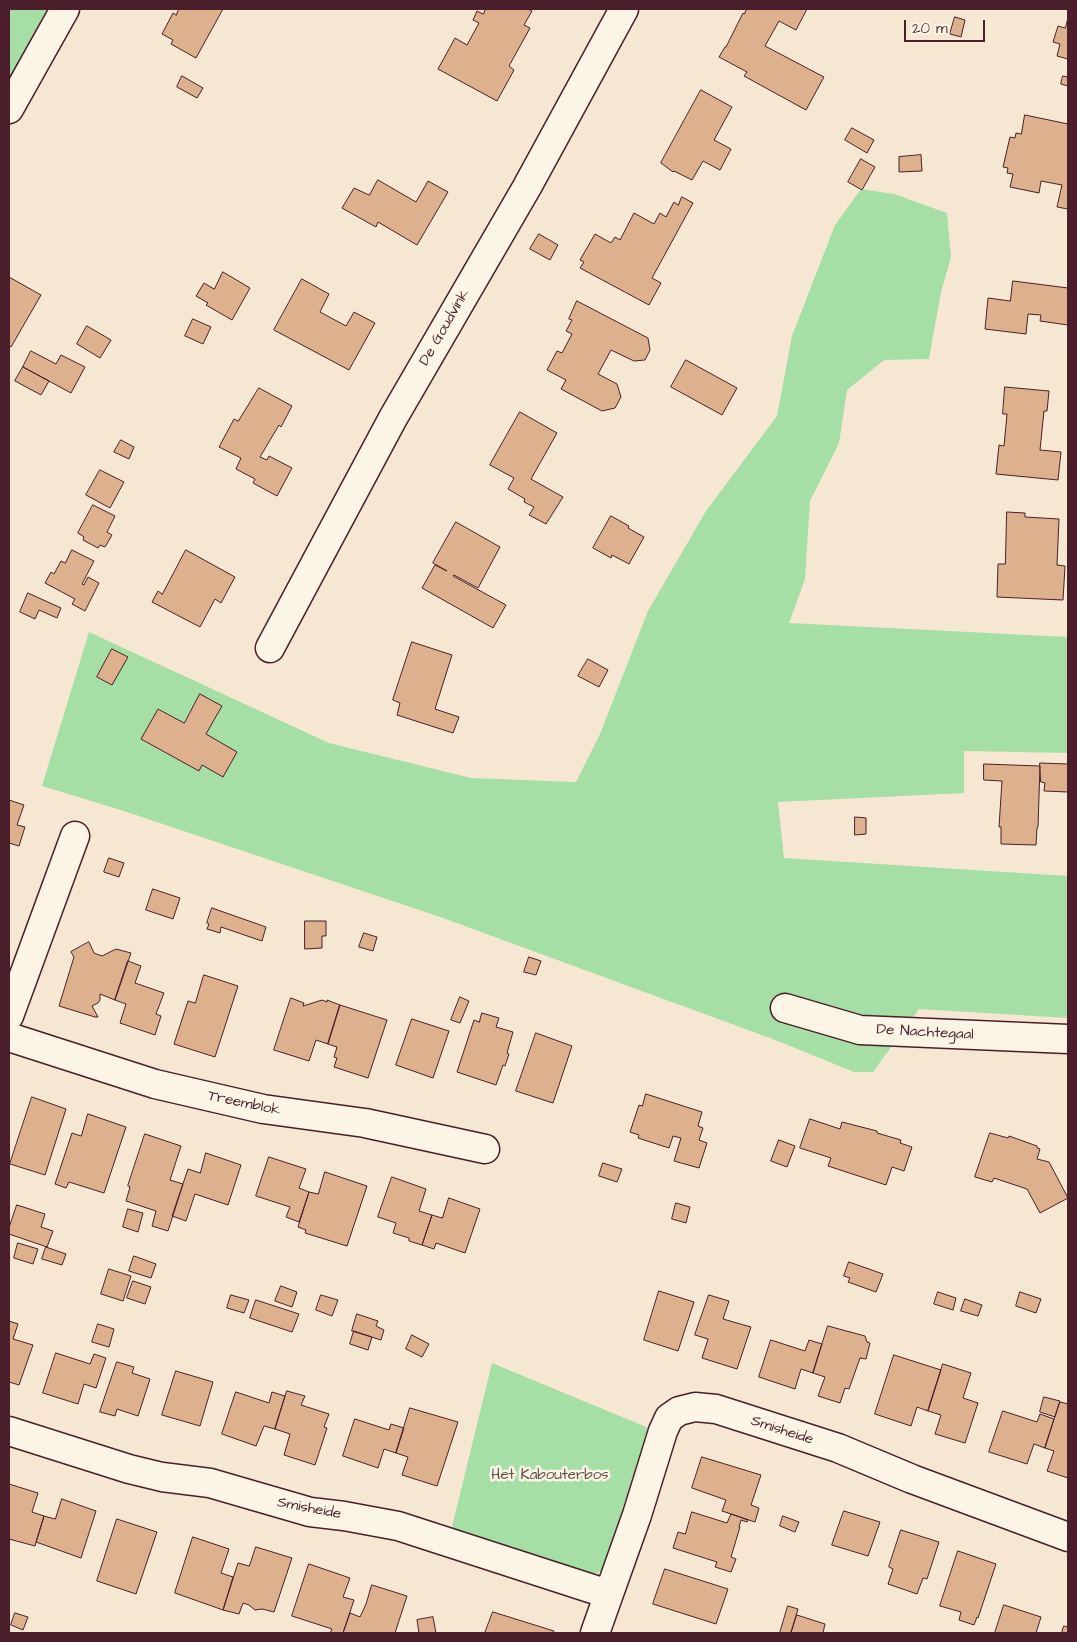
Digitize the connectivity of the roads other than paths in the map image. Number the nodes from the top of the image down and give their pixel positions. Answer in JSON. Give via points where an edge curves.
{"nodes":[{"id":1,"x":65,"y":9,"type":"edge"},
{"id":2,"x":624,"y":9,"type":"edge"},
{"id":3,"x":9,"y":109,"type":"edge"},
{"id":4,"x":270,"y":648,"type":"dead end"},
{"id":5,"x":75,"y":836,"type":"dead end"},
{"id":6,"x":785,"y":1008,"type":"dead end"},
{"id":7,"x":9,"y":1016,"type":"edge"},
{"id":8,"x":9,"y":1037,"type":"edge"},
{"id":9,"x":1068,"y":1039,"type":"edge"},
{"id":10,"x":485,"y":1149,"type":"dead end"},
{"id":11,"x":9,"y":1431,"type":"edge"},
{"id":12,"x":1068,"y":1537,"type":"edge"},
{"id":13,"x":608,"y":1594,"type":"junction"},
{"id":14,"x":595,"y":1633,"type":"edge"}],
"edges":[{"from":1,"to":3,"type":"street"},
{"from":2,"to":4,"type":"street","name":"De Goudvink","via":[[393,418]]},
{"from":5,"to":7,"type":"street"},
{"from":6,"to":9,"type":"street","name":"De Nachtegaal","via":[[860,1030]]},
{"from":8,"to":10,"type":"street","name":"Treemblok","via":[[155,1084],[263,1109],[365,1123]]},
{"from":11,"to":13,"type":"street","name":"Smisheide","via":[[128,1469],[210,1483],[310,1512],[398,1526]]},
{"from":12,"to":13,"type":"street","name":"Smisheide","via":[[838,1448],[716,1409],[695,1407],[679,1411],[669,1418]]},
{"from":13,"to":14,"type":"street","name":"Smisheide"}]}
